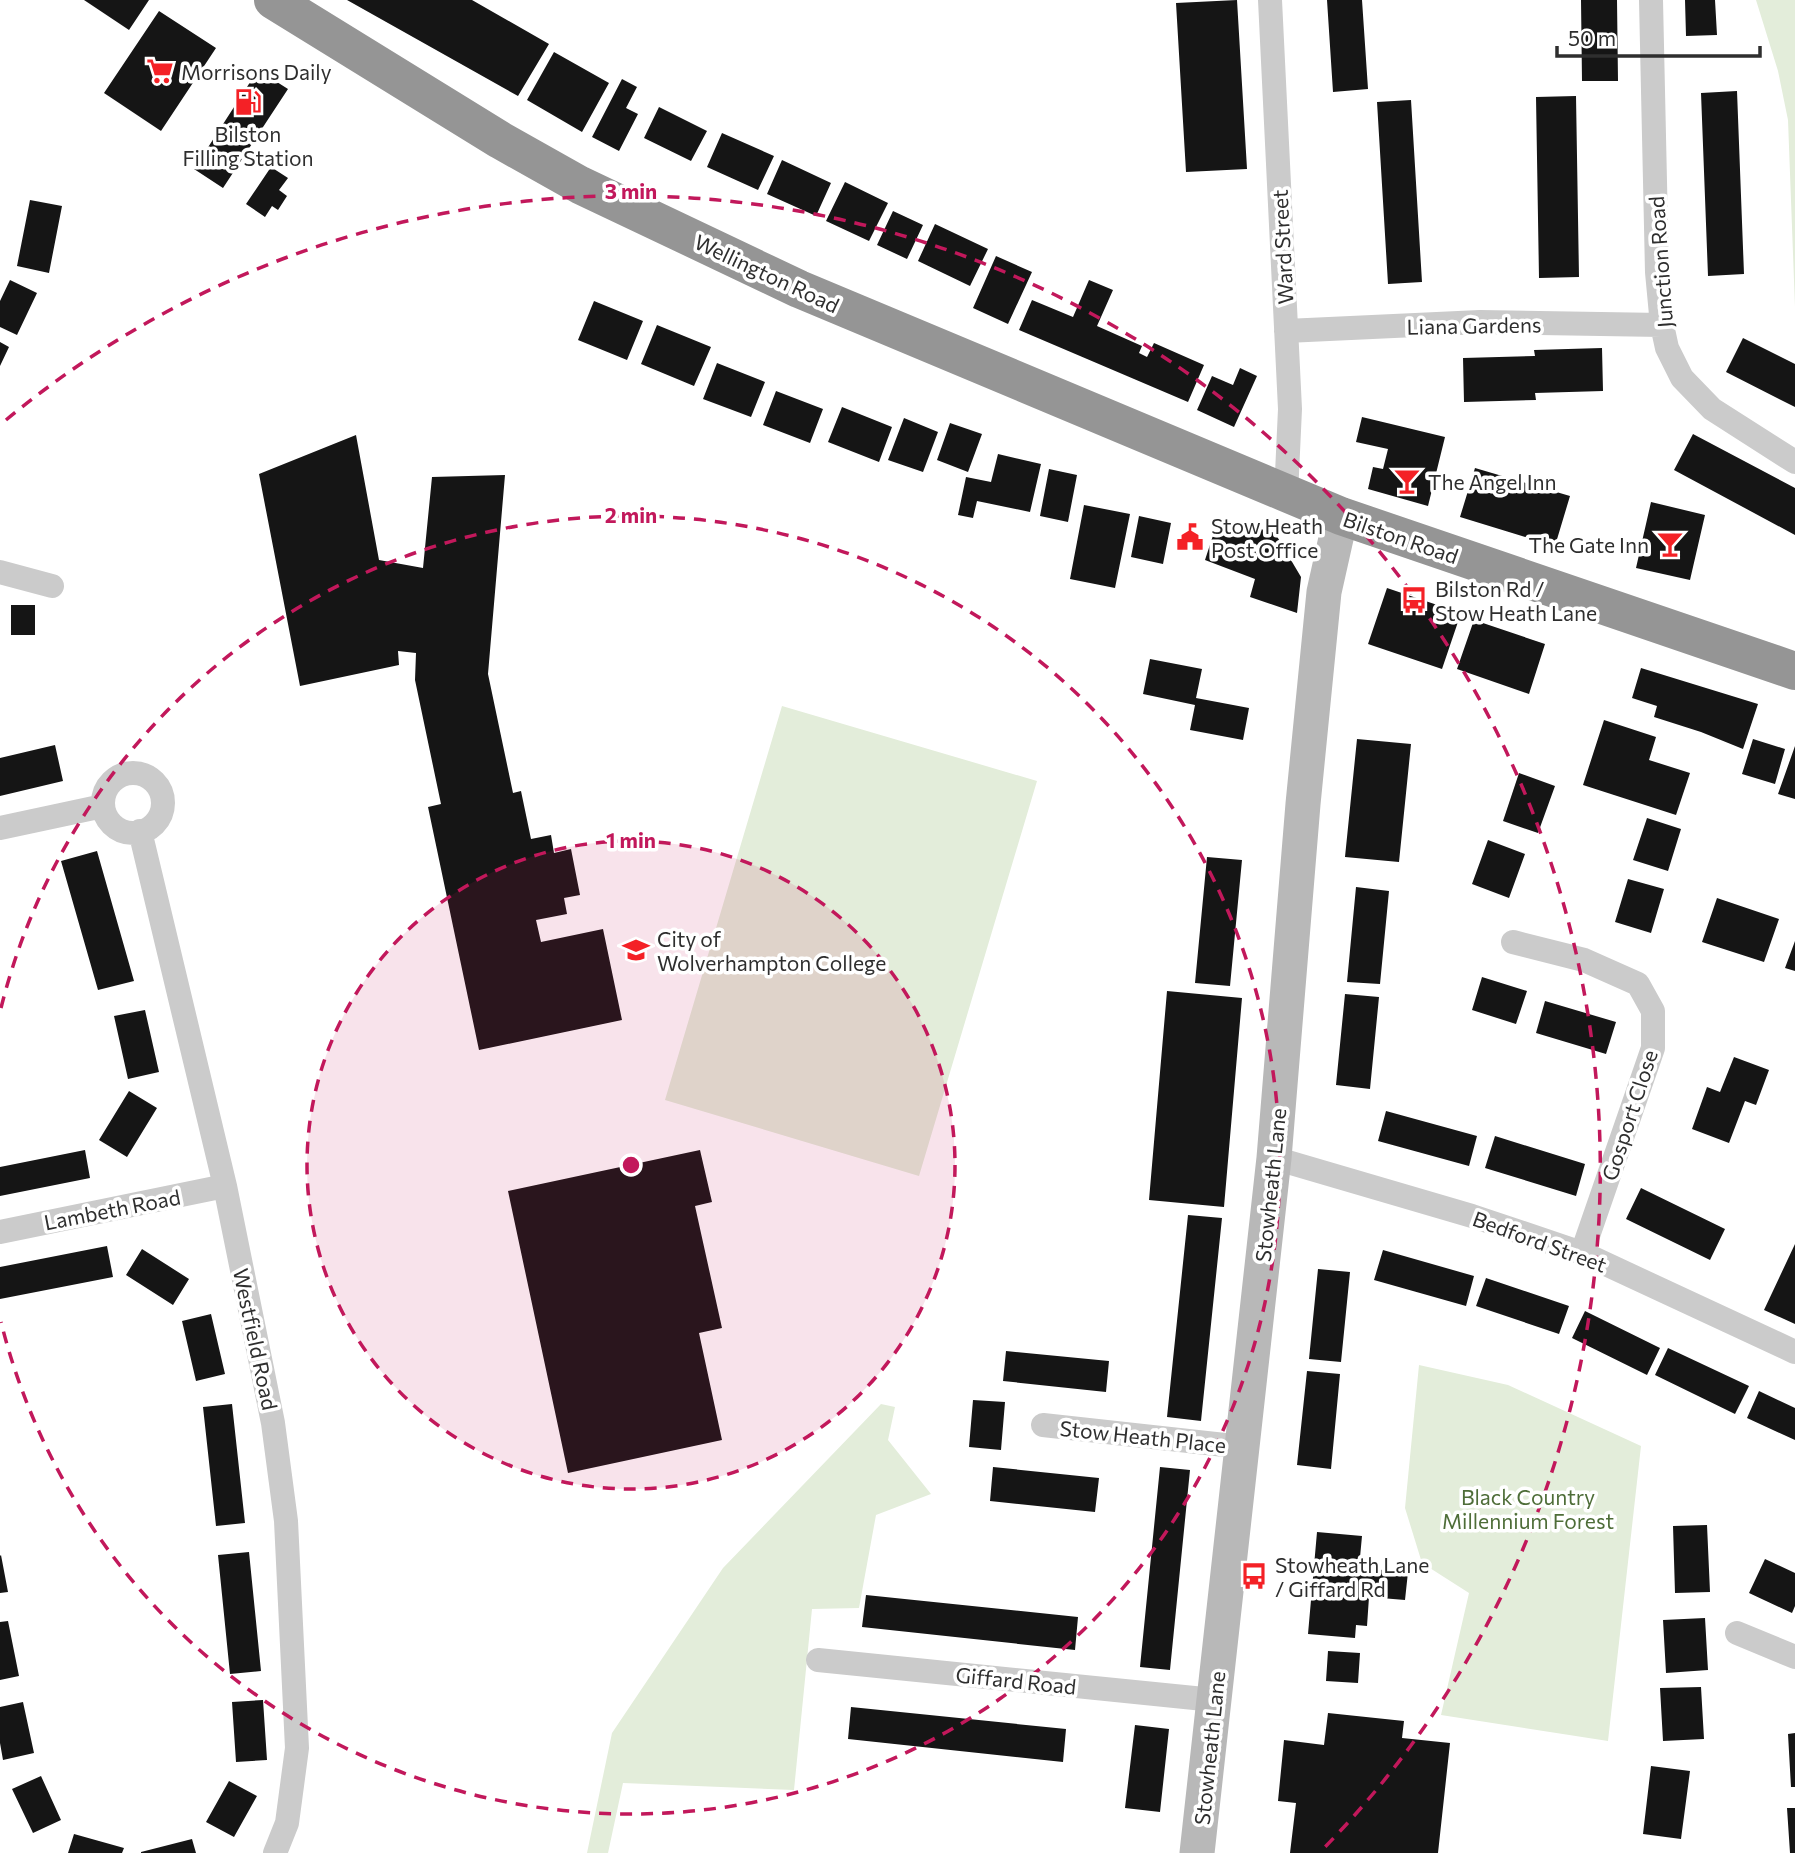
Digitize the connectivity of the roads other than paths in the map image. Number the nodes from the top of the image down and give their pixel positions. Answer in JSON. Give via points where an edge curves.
{"nodes":[{"id":1,"x":274,"y":0,"type":"edge"},
{"id":2,"x":1270,"y":0,"type":"edge"},
{"id":3,"x":1651,"y":0,"type":"edge"},
{"id":4,"x":1662,"y":325,"type":"junction"},
{"id":5,"x":1286,"y":331,"type":"junction"},
{"id":6,"x":1795,"y":462,"type":"edge"},
{"id":7,"x":1286,"y":495,"type":"junction"},
{"id":8,"x":1340,"y":516,"type":"junction"},
{"id":9,"x":0,"y":572,"type":"edge"},
{"id":10,"x":52,"y":586,"type":"dead end"},
{"id":11,"x":1795,"y":671,"type":"edge"},
{"id":12,"x":103,"y":806,"type":"junction"},
{"id":13,"x":0,"y":828,"type":"edge"},
{"id":14,"x":140,"y":831,"type":"junction"},
{"id":15,"x":1513,"y":942,"type":"dead end"},
{"id":16,"x":1274,"y":1158,"type":"junction"},
{"id":17,"x":225,"y":1186,"type":"junction"},
{"id":18,"x":0,"y":1232,"type":"edge"},
{"id":19,"x":1582,"y":1253,"type":"junction"},
{"id":20,"x":1795,"y":1352,"type":"edge"},
{"id":21,"x":1042,"y":1425,"type":"dead end"},
{"id":22,"x":1243,"y":1447,"type":"junction"},
{"id":23,"x":1737,"y":1633,"type":"dead end"},
{"id":24,"x":1795,"y":1657,"type":"edge"},
{"id":25,"x":818,"y":1660,"type":"dead end"},
{"id":26,"x":1214,"y":1700,"type":"junction"},
{"id":27,"x":275,"y":1853,"type":"edge"},
{"id":28,"x":1197,"y":1853,"type":"edge"}],
"edges":[{"from":1,"to":7,"type":"highway","name":"Wellington Road","via":[[580,185],[799,289]]},
{"from":2,"to":5,"type":"street","name":"Ward Street"},
{"from":3,"to":4,"type":"street","name":"Junction Road"},
{"from":4,"to":5,"type":"street","name":"Liana Gardens","via":[[1480,323]]},
{"from":4,"to":6,"type":"street","name":"Junction Road","via":[[1682,378],[1712,409]]},
{"from":5,"to":7,"type":"street","name":"Ward Street","via":[[1290,409]]},
{"from":7,"to":8,"type":"highway","name":"Bilston Road"},
{"from":8,"to":11,"type":"highway","name":"Bilston Road"},
{"from":8,"to":16,"type":"street","name":"Stowheath Lane","via":[[1324,592]]},
{"from":9,"to":10,"type":"street"},
{"from":12,"to":13,"type":"street"},
{"from":12,"to":14,"type":"street","via":[[112,824]]},
{"from":12,"to":14,"type":"street","via":[[114,780],[132,773],[150,778],[162,793],[163,803],[157,821]]},
{"from":14,"to":17,"type":"street","name":"Westfield Road"},
{"from":15,"to":19,"type":"street","name":"Gosport Close","via":[[1584,960],[1638,984],[1653,1011],[1653,1048]]},
{"from":16,"to":19,"type":"street","name":"Bedford Street"},
{"from":16,"to":22,"type":"street","name":"Stowheath Lane"},
{"from":17,"to":18,"type":"street","name":"Lambeth Road"},
{"from":17,"to":27,"type":"street","name":"Westfield Road","via":[[273,1423],[286,1521],[297,1748],[287,1823]]},
{"from":19,"to":20,"type":"street","name":"Bedford Street"},
{"from":21,"to":22,"type":"street","name":"Stow Heath Place"},
{"from":22,"to":26,"type":"street","name":"Stowheath Lane"},
{"from":23,"to":24,"type":"street"},
{"from":25,"to":26,"type":"street","name":"Giffard Road"},
{"from":26,"to":28,"type":"street","name":"Stowheath Lane"}]}
